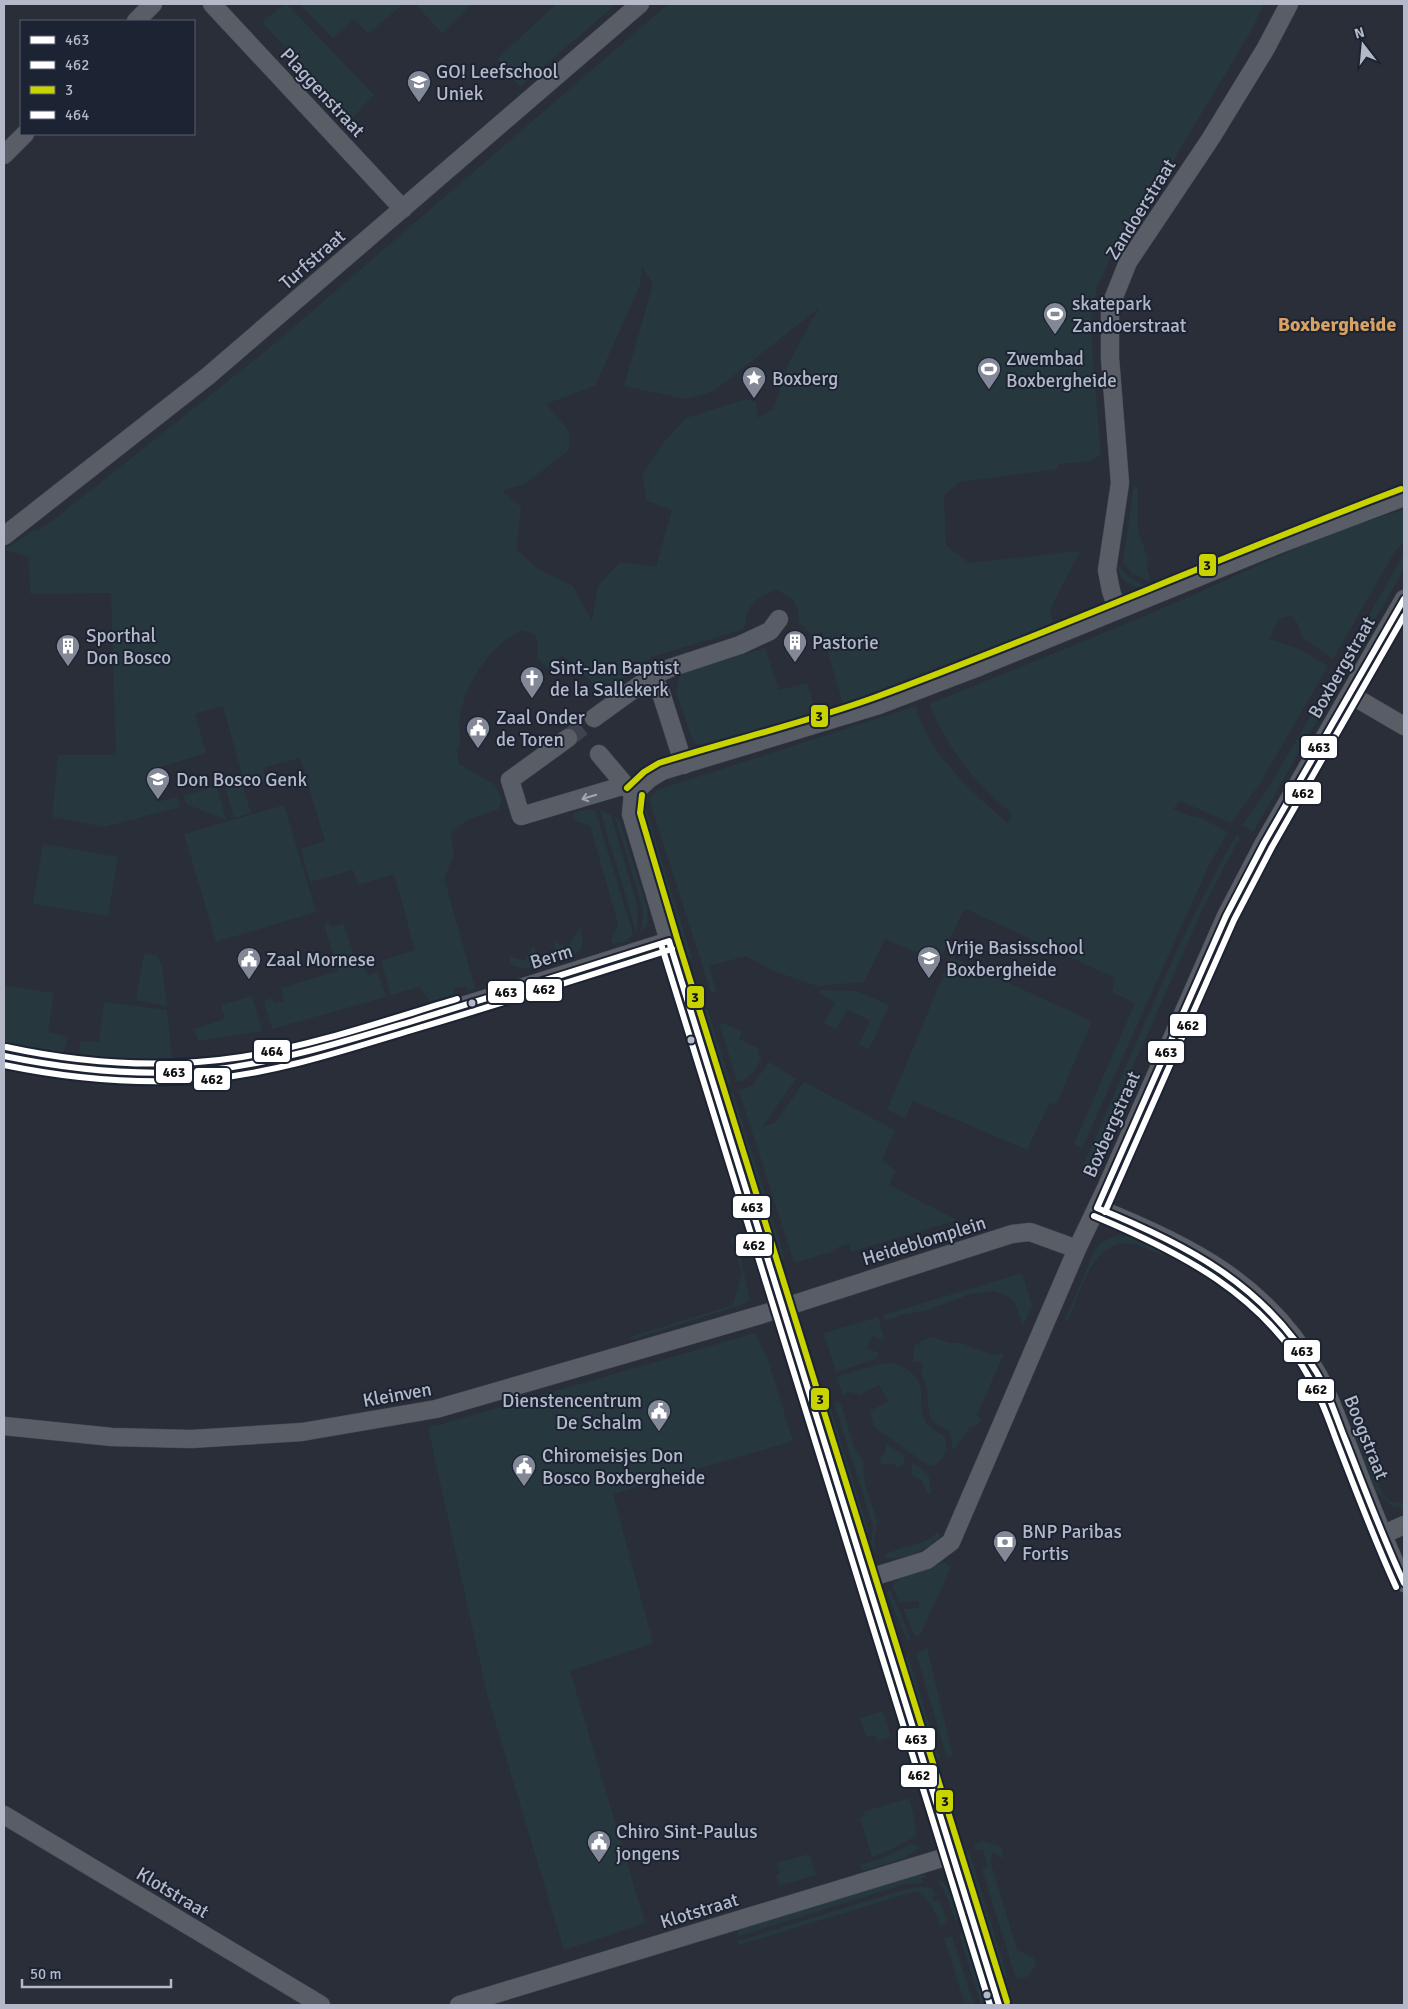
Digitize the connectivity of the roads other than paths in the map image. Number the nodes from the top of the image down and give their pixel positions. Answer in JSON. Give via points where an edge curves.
{"nodes":[{"id":1,"x":153,"y":4,"type":"edge"},
{"id":2,"x":212,"y":4,"type":"edge"},
{"id":3,"x":640,"y":4,"type":"edge"},
{"id":4,"x":1289,"y":4,"type":"edge"},
{"id":5,"x":137,"y":20,"type":"edge"},
{"id":6,"x":23,"y":135,"type":"edge"},
{"id":7,"x":4,"y":155,"type":"edge"},
{"id":8,"x":403,"y":209,"type":"junction"},
{"id":9,"x":1404,"y":497,"type":"edge"},
{"id":10,"x":4,"y":536,"type":"edge"},
{"id":11,"x":1404,"y":599,"type":"edge"},
{"id":12,"x":1118,"y":609,"type":"junction"},
{"id":13,"x":779,"y":619,"type":"dead end"},
{"id":14,"x":652,"y":676,"type":"junction"},
{"id":15,"x":1351,"y":695,"type":"junction"},
{"id":16,"x":594,"y":718,"type":"tunnel mouth"},
{"id":17,"x":1404,"y":726,"type":"edge"},
{"id":18,"x":568,"y":738,"type":"tunnel mouth"},
{"id":19,"x":599,"y":754,"type":"dead end"},
{"id":20,"x":684,"y":765,"type":"junction"},
{"id":21,"x":629,"y":790,"type":"junction"},
{"id":22,"x":669,"y":941,"type":"junction"},
{"id":23,"x":4,"y":1056,"type":"edge"},
{"id":24,"x":1098,"y":1208,"type":"junction"},
{"id":25,"x":1077,"y":1249,"type":"junction"},
{"id":26,"x":784,"y":1307,"type":"junction"},
{"id":27,"x":4,"y":1426,"type":"edge"},
{"id":28,"x":1404,"y":1525,"type":"edge"},
{"id":29,"x":1382,"y":1535,"type":"junction"},
{"id":30,"x":866,"y":1579,"type":"junction"},
{"id":31,"x":1404,"y":1583,"type":"edge"},
{"id":32,"x":4,"y":1815,"type":"edge"},
{"id":33,"x":952,"y":1855,"type":"junction"},
{"id":34,"x":321,"y":2005,"type":"edge"},
{"id":35,"x":459,"y":2005,"type":"edge"},
{"id":36,"x":999,"y":2005,"type":"edge"}],
"edges":[{"from":1,"to":5,"type":"street"},
{"from":2,"to":8,"type":"street","name":"Plaggenstraat"},
{"from":3,"to":8,"type":"street","name":"Turfstraat"},
{"from":4,"to":12,"type":"street","name":"Zandoerstraat","via":[[1211,138],[1128,262],[1110,307],[1110,358],[1120,483],[1108,570]]},
{"from":6,"to":7,"type":"street"},
{"from":8,"to":10,"type":"street","name":"Turfstraat","via":[[208,376]]},
{"from":9,"to":12,"type":"street"},
{"from":11,"to":15,"type":"street","name":"Boxbergstraat"},
{"from":12,"to":20,"type":"street","via":[[884,703]]},
{"from":13,"to":14,"type":"street","via":[[770,631],[740,645]]},
{"from":14,"to":16,"type":"street"},
{"from":14,"to":20,"type":"street","via":[[661,693]]},
{"from":15,"to":17,"type":"street"},
{"from":15,"to":24,"type":"street","name":"Boxbergstraat","via":[[1264,843],[1226,916]]},
{"from":21,"to":18,"type":"street","one_way":true,"via":[[521,816],[510,780]]},
{"from":19,"to":21,"type":"street"},
{"from":20,"to":21,"type":"street","via":[[662,771]]},
{"from":21,"to":22,"type":"street","via":[[631,814]]},
{"from":22,"to":23,"type":"street","name":"Berm","via":[[460,1007],[278,1059],[166,1073],[69,1068]]},
{"from":22,"to":26,"type":"street"},
{"from":24,"to":25,"type":"street","name":"Boxbergstraat"},
{"from":24,"to":29,"type":"street","name":"Boogstraat","via":[[1218,1265],[1273,1311],[1317,1373]]},
{"from":25,"to":26,"type":"street","name":"Heideblomplein","via":[[1030,1232],[1012,1234]]},
{"from":25,"to":30,"type":"street","name":"Boxbergstraat","via":[[951,1542],[927,1560]]},
{"from":26,"to":27,"type":"street","name":"Kleinven","via":[[436,1409],[302,1432],[131,1438]]},
{"from":26,"to":30,"type":"street"},
{"from":28,"to":29,"type":"street"},
{"from":29,"to":31,"type":"street","name":"Boogstraat"},
{"from":30,"to":33,"type":"street"},
{"from":32,"to":34,"type":"street","name":"Klotstraat"},
{"from":33,"to":35,"type":"street","name":"Klotstraat"},
{"from":33,"to":36,"type":"street"}]}
